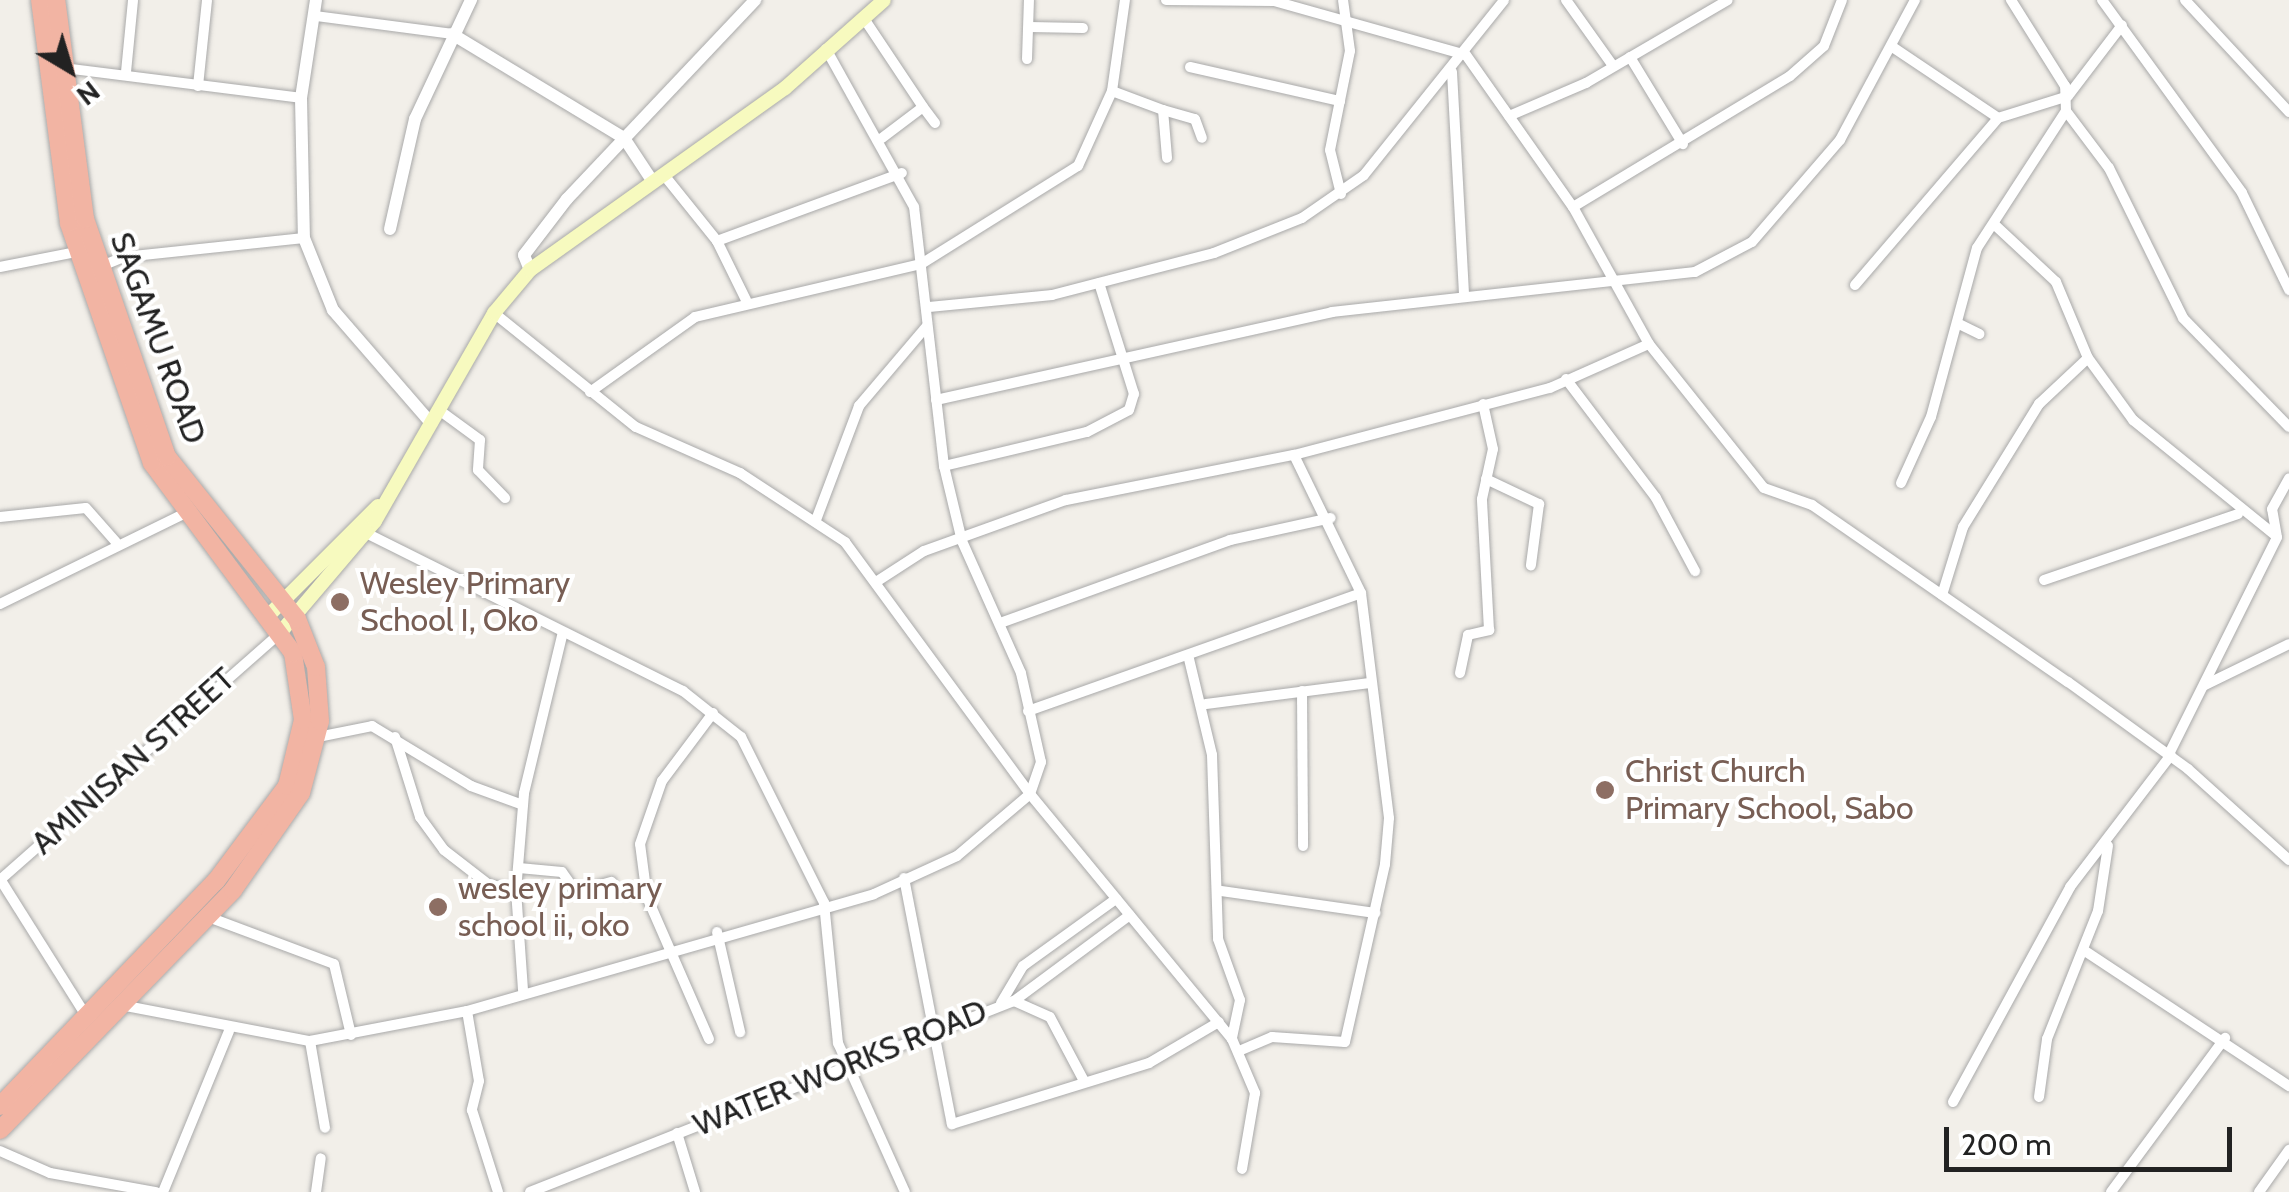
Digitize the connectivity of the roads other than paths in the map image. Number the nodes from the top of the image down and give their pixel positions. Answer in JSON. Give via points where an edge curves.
{"nodes":[{"id":1,"x":40,"y":0,"type":"edge"},
{"id":2,"x":56,"y":0,"type":"edge"},
{"id":3,"x":133,"y":0,"type":"edge"},
{"id":4,"x":207,"y":0,"type":"edge"},
{"id":5,"x":316,"y":0,"type":"edge"},
{"id":6,"x":471,"y":0,"type":"edge"},
{"id":7,"x":756,"y":0,"type":"edge"},
{"id":8,"x":884,"y":0,"type":"edge"},
{"id":9,"x":1029,"y":0,"type":"edge"},
{"id":10,"x":1125,"y":0,"type":"edge"},
{"id":11,"x":1166,"y":0,"type":"edge"},
{"id":12,"x":1268,"y":0,"type":"edge"},
{"id":13,"x":1342,"y":0,"type":"edge"},
{"id":14,"x":1504,"y":0,"type":"edge"},
{"id":15,"x":1566,"y":0,"type":"edge"},
{"id":16,"x":1728,"y":0,"type":"edge"},
{"id":17,"x":1842,"y":0,"type":"edge"},
{"id":18,"x":1916,"y":0,"type":"edge"},
{"id":19,"x":2011,"y":0,"type":"edge"},
{"id":20,"x":2102,"y":0,"type":"edge"},
{"id":21,"x":2185,"y":0,"type":"edge"},
{"id":22,"x":316,"y":16,"type":"junction"},
{"id":23,"x":1344,"y":17,"type":"junction"},
{"id":24,"x":863,"y":18,"type":"junction"},
{"id":25,"x":2122,"y":25,"type":"junction"},
{"id":26,"x":1029,"y":27,"type":"junction"},
{"id":27,"x":1083,"y":28,"type":"dead end"},
{"id":28,"x":452,"y":34,"type":"junction"},
{"id":29,"x":1894,"y":48,"type":"junction"},
{"id":30,"x":826,"y":49,"type":"junction"},
{"id":31,"x":1466,"y":56,"type":"junction"},
{"id":32,"x":1630,"y":56,"type":"junction"},
{"id":33,"x":1026,"y":60,"type":"dead end"},
{"id":34,"x":1613,"y":66,"type":"junction"},
{"id":35,"x":1190,"y":67,"type":"dead end"},
{"id":36,"x":63,"y":68,"type":"junction"},
{"id":37,"x":126,"y":72,"type":"junction"},
{"id":38,"x":1452,"y":72,"type":"junction"},
{"id":39,"x":198,"y":86,"type":"junction"},
{"id":40,"x":1112,"y":91,"type":"junction"},
{"id":41,"x":2068,"y":96,"type":"junction"},
{"id":42,"x":301,"y":98,"type":"junction"},
{"id":43,"x":1340,"y":101,"type":"junction"},
{"id":44,"x":923,"y":107,"type":"junction"},
{"id":45,"x":1162,"y":110,"type":"junction"},
{"id":46,"x":2066,"y":111,"type":"junction"},
{"id":47,"x":2289,"y":112,"type":"edge"},
{"id":48,"x":1508,"y":116,"type":"junction"},
{"id":49,"x":1998,"y":118,"type":"junction"},
{"id":50,"x":935,"y":123,"type":"dead end"},
{"id":51,"x":624,"y":138,"type":"junction"},
{"id":52,"x":882,"y":138,"type":"junction"},
{"id":53,"x":1202,"y":138,"type":"dead end"},
{"id":54,"x":1683,"y":144,"type":"junction"},
{"id":55,"x":1167,"y":158,"type":"dead end"},
{"id":56,"x":902,"y":172,"type":"junction"},
{"id":57,"x":658,"y":179,"type":"junction"},
{"id":58,"x":1341,"y":194,"type":"junction"},
{"id":59,"x":1573,"y":206,"type":"junction"},
{"id":60,"x":1996,"y":226,"type":"junction"},
{"id":61,"x":390,"y":229,"type":"dead end"},
{"id":62,"x":304,"y":238,"type":"junction"},
{"id":63,"x":717,"y":241,"type":"junction"},
{"id":64,"x":76,"y":252,"type":"junction"},
{"id":65,"x":921,"y":264,"type":"junction"},
{"id":66,"x":0,"y":267,"type":"edge"},
{"id":67,"x":99,"y":268,"type":"junction"},
{"id":68,"x":530,"y":270,"type":"junction"},
{"id":69,"x":1617,"y":281,"type":"junction"},
{"id":70,"x":1099,"y":283,"type":"junction"},
{"id":71,"x":1856,"y":285,"type":"dead end"},
{"id":72,"x":2289,"y":290,"type":"edge"},
{"id":73,"x":1464,"y":297,"type":"junction"},
{"id":74,"x":746,"y":300,"type":"junction"},
{"id":75,"x":929,"y":307,"type":"junction"},
{"id":76,"x":494,"y":313,"type":"junction"},
{"id":77,"x":1957,"y":323,"type":"junction"},
{"id":78,"x":926,"y":327,"type":"junction"},
{"id":79,"x":1980,"y":334,"type":"dead end"},
{"id":80,"x":1649,"y":344,"type":"junction"},
{"id":81,"x":2088,"y":358,"type":"junction"},
{"id":82,"x":1125,"y":360,"type":"junction"},
{"id":83,"x":1566,"y":379,"type":"junction"},
{"id":84,"x":590,"y":392,"type":"junction"},
{"id":85,"x":936,"y":400,"type":"junction"},
{"id":86,"x":1483,"y":404,"type":"junction"},
{"id":87,"x":435,"y":416,"type":"junction"},
{"id":88,"x":2289,"y":427,"type":"edge"},
{"id":89,"x":1294,"y":455,"type":"junction"},
{"id":90,"x":944,"y":466,"type":"junction"},
{"id":91,"x":1486,"y":478,"type":"junction"},
{"id":92,"x":2289,"y":478,"type":"edge"},
{"id":93,"x":1901,"y":483,"type":"dead end"},
{"id":94,"x":506,"y":498,"type":"dead end"},
{"id":95,"x":382,"y":504,"type":"junction"},
{"id":96,"x":184,"y":514,"type":"junction"},
{"id":97,"x":2238,"y":514,"type":"junction"},
{"id":98,"x":0,"y":517,"type":"edge"},
{"id":99,"x":1331,"y":518,"type":"junction"},
{"id":100,"x":816,"y":520,"type":"junction"},
{"id":101,"x":366,"y":533,"type":"junction"},
{"id":102,"x":2276,"y":536,"type":"junction"},
{"id":103,"x":962,"y":541,"type":"junction"},
{"id":104,"x":116,"y":542,"type":"junction"},
{"id":105,"x":1531,"y":565,"type":"dead end"},
{"id":106,"x":1695,"y":571,"type":"dead end"},
{"id":107,"x":2044,"y":580,"type":"dead end"},
{"id":108,"x":876,"y":582,"type":"junction"},
{"id":109,"x":1936,"y":591,"type":"junction"},
{"id":110,"x":1361,"y":593,"type":"junction"},
{"id":111,"x":282,"y":598,"type":"junction"},
{"id":112,"x":0,"y":604,"type":"edge"},
{"id":113,"x":267,"y":616,"type":"junction"},
{"id":114,"x":297,"y":619,"type":"junction"},
{"id":115,"x":1000,"y":623,"type":"junction"},
{"id":116,"x":562,"y":636,"type":"junction"},
{"id":117,"x":272,"y":637,"type":"junction"},
{"id":118,"x":2289,"y":644,"type":"edge"},
{"id":119,"x":1189,"y":659,"type":"junction"},
{"id":120,"x":1460,"y":673,"type":"dead end"},
{"id":121,"x":1370,"y":683,"type":"junction"},
{"id":122,"x":2204,"y":686,"type":"junction"},
{"id":123,"x":1302,"y":691,"type":"junction"},
{"id":124,"x":1206,"y":704,"type":"junction"},
{"id":125,"x":1028,"y":710,"type":"junction"},
{"id":126,"x":713,"y":712,"type":"junction"},
{"id":127,"x":395,"y":736,"type":"junction"},
{"id":128,"x":318,"y":737,"type":"junction"},
{"id":129,"x":2170,"y":755,"type":"junction"},
{"id":130,"x":1030,"y":794,"type":"junction"},
{"id":131,"x":524,"y":805,"type":"junction"},
{"id":132,"x":1303,"y":846,"type":"dead end"},
{"id":133,"x":2108,"y":846,"type":"junction"},
{"id":134,"x":2289,"y":863,"type":"edge"},
{"id":135,"x":518,"y":868,"type":"junction"},
{"id":136,"x":904,"y":878,"type":"junction"},
{"id":137,"x":0,"y":879,"type":"edge"},
{"id":138,"x":612,"y":882,"type":"dead end"},
{"id":139,"x":516,"y":890,"type":"junction"},
{"id":140,"x":1221,"y":892,"type":"junction"},
{"id":141,"x":1116,"y":899,"type":"junction"},
{"id":142,"x":824,"y":904,"type":"junction"},
{"id":143,"x":1375,"y":914,"type":"junction"},
{"id":144,"x":1130,"y":916,"type":"junction"},
{"id":145,"x":210,"y":918,"type":"junction"},
{"id":146,"x":717,"y":932,"type":"junction"},
{"id":147,"x":667,"y":947,"type":"junction"},
{"id":148,"x":2086,"y":952,"type":"junction"},
{"id":149,"x":523,"y":990,"type":"junction"},
{"id":150,"x":1014,"y":1001,"type":"junction"},
{"id":151,"x":126,"y":1006,"type":"junction"},
{"id":152,"x":997,"y":1008,"type":"junction"},
{"id":153,"x":467,"y":1011,"type":"junction"},
{"id":154,"x":88,"y":1020,"type":"junction"},
{"id":155,"x":1219,"y":1022,"type":"junction"},
{"id":156,"x":229,"y":1032,"type":"junction"},
{"id":157,"x":740,"y":1032,"type":"dead end"},
{"id":158,"x":934,"y":1033,"type":"junction"},
{"id":159,"x":351,"y":1036,"type":"junction"},
{"id":160,"x":2225,"y":1038,"type":"junction"},
{"id":161,"x":709,"y":1039,"type":"dead end"},
{"id":162,"x":1232,"y":1039,"type":"junction"},
{"id":163,"x":310,"y":1041,"type":"junction"},
{"id":164,"x":1239,"y":1051,"type":"junction"},
{"id":165,"x":849,"y":1064,"type":"junction"},
{"id":166,"x":1084,"y":1080,"type":"junction"},
{"id":167,"x":2289,"y":1086,"type":"edge"},
{"id":168,"x":2038,"y":1097,"type":"dead end"},
{"id":169,"x":1953,"y":1102,"type":"dead end"},
{"id":170,"x":0,"y":1106,"type":"edge"},
{"id":171,"x":325,"y":1128,"type":"dead end"},
{"id":172,"x":0,"y":1130,"type":"edge"},
{"id":173,"x":676,"y":1133,"type":"junction"},
{"id":174,"x":2289,"y":1150,"type":"edge"},
{"id":175,"x":0,"y":1151,"type":"edge"},
{"id":176,"x":321,"y":1158,"type":"dead end"},
{"id":177,"x":1242,"y":1169,"type":"dead end"},
{"id":178,"x":160,"y":1192,"type":"edge"},
{"id":179,"x":316,"y":1192,"type":"edge"},
{"id":180,"x":498,"y":1192,"type":"edge"},
{"id":181,"x":530,"y":1192,"type":"edge"},
{"id":182,"x":695,"y":1192,"type":"edge"},
{"id":183,"x":905,"y":1192,"type":"edge"},
{"id":184,"x":2111,"y":1192,"type":"edge"},
{"id":185,"x":2259,"y":1192,"type":"edge"}],
"edges":[{"from":1,"to":64,"type":"highway","name":"SAGAMU ROAD"},
{"from":2,"to":36,"type":"highway","name":"SAGAMU ROAD"},
{"from":3,"to":37,"type":"street"},
{"from":4,"to":39,"type":"street"},
{"from":5,"to":22,"type":"street"},
{"from":6,"to":28,"type":"street"},
{"from":7,"to":51,"type":"street"},
{"from":8,"to":24,"type":"main road"},
{"from":9,"to":26,"type":"street"},
{"from":10,"to":40,"type":"street"},
{"from":11,"to":12,"type":"street"},
{"from":12,"to":23,"type":"street"},
{"from":13,"to":23,"type":"street"},
{"from":14,"to":31,"type":"street"},
{"from":15,"to":34,"type":"street"},
{"from":16,"to":32,"type":"street"},
{"from":17,"to":54,"type":"street","via":[[1812,59]]},
{"from":18,"to":29,"type":"street"},
{"from":19,"to":41,"type":"street"},
{"from":20,"to":25,"type":"street"},
{"from":21,"to":47,"type":"street"},
{"from":22,"to":28,"type":"street"},
{"from":22,"to":42,"type":"street"},
{"from":23,"to":31,"type":"street"},
{"from":23,"to":43,"type":"street","via":[[1350,51]]},
{"from":24,"to":30,"type":"main road"},
{"from":24,"to":44,"type":"street"},
{"from":25,"to":41,"type":"street"},
{"from":25,"to":72,"type":"street","via":[[2242,193]]},
{"from":26,"to":27,"type":"street"},
{"from":26,"to":33,"type":"street"},
{"from":28,"to":51,"type":"street"},
{"from":28,"to":61,"type":"street","via":[[415,119]]},
{"from":29,"to":49,"type":"street"},
{"from":29,"to":69,"type":"street","via":[[1840,140],[1752,242],[1694,272]]},
{"from":30,"to":52,"type":"street"},
{"from":30,"to":57,"type":"main road"},
{"from":31,"to":38,"type":"street"},
{"from":31,"to":48,"type":"street"},
{"from":32,"to":34,"type":"street"},
{"from":32,"to":54,"type":"street"},
{"from":34,"to":48,"type":"street"},
{"from":35,"to":43,"type":"street"},
{"from":36,"to":37,"type":"street"},
{"from":36,"to":67,"type":"highway","name":"SAGAMU ROAD"},
{"from":37,"to":39,"type":"street"},
{"from":38,"to":58,"type":"street"},
{"from":38,"to":73,"type":"street"},
{"from":39,"to":42,"type":"street"},
{"from":40,"to":45,"type":"street"},
{"from":40,"to":65,"type":"street","via":[[1078,166]]},
{"from":41,"to":46,"type":"street"},
{"from":41,"to":49,"type":"street"},
{"from":42,"to":62,"type":"street"},
{"from":43,"to":58,"type":"street","via":[[1330,150]]},
{"from":44,"to":50,"type":"street"},
{"from":44,"to":52,"type":"street"},
{"from":45,"to":53,"type":"street","via":[[1195,119]]},
{"from":45,"to":55,"type":"street"},
{"from":46,"to":60,"type":"street"},
{"from":46,"to":88,"type":"street","via":[[2109,168],[2182,318]]},
{"from":48,"to":59,"type":"street"},
{"from":49,"to":71,"type":"street"},
{"from":51,"to":57,"type":"street"},
{"from":51,"to":68,"type":"street","via":[[524,255]]},
{"from":52,"to":56,"type":"street"},
{"from":54,"to":59,"type":"street"},
{"from":56,"to":63,"type":"street"},
{"from":56,"to":65,"type":"street"},
{"from":57,"to":63,"type":"street"},
{"from":57,"to":68,"type":"main road"},
{"from":58,"to":70,"type":"street","via":[[1262,236]]},
{"from":59,"to":69,"type":"street"},
{"from":60,"to":77,"type":"street","via":[[1977,248]]},
{"from":60,"to":81,"type":"street","via":[[2056,282]]},
{"from":62,"to":67,"type":"street","via":[[124,256]]},
{"from":62,"to":87,"type":"street","via":[[332,310]]},
{"from":63,"to":74,"type":"street"},
{"from":64,"to":66,"type":"street"},
{"from":64,"to":96,"type":"highway","name":"SAGAMU ROAD","via":[[152,463]]},
{"from":65,"to":74,"type":"street"},
{"from":65,"to":75,"type":"street"},
{"from":67,"to":111,"type":"highway","name":"SAGAMU ROAD","via":[[176,473]]},
{"from":68,"to":76,"type":"main road"},
{"from":69,"to":73,"type":"street"},
{"from":69,"to":80,"type":"street"},
{"from":70,"to":75,"type":"street"},
{"from":70,"to":82,"type":"street"},
{"from":73,"to":82,"type":"street","via":[[1332,312]]},
{"from":74,"to":84,"type":"street","via":[[684,322]]},
{"from":75,"to":78,"type":"street"},
{"from":76,"to":84,"type":"street"},
{"from":76,"to":87,"type":"main road"},
{"from":77,"to":79,"type":"street"},
{"from":77,"to":93,"type":"street"},
{"from":78,"to":85,"type":"street"},
{"from":78,"to":100,"type":"street","via":[[859,406]]},
{"from":80,"to":83,"type":"street"},
{"from":80,"to":109,"type":"street","via":[[1764,488],[1812,505]]},
{"from":81,"to":97,"type":"street","via":[[2132,420]]},
{"from":81,"to":109,"type":"street","via":[[2039,404],[1963,527]]},
{"from":82,"to":85,"type":"street"},
{"from":82,"to":90,"type":"street","via":[[1134,394],[1116,420]]},
{"from":83,"to":86,"type":"street"},
{"from":83,"to":106,"type":"street","via":[[1656,498]]},
{"from":84,"to":100,"type":"street","via":[[636,427],[740,472]]},
{"from":85,"to":90,"type":"street"},
{"from":86,"to":89,"type":"street"},
{"from":86,"to":91,"type":"street","via":[[1493,449]]},
{"from":87,"to":94,"type":"street","via":[[480,440],[478,470]]},
{"from":87,"to":95,"type":"main road"},
{"from":89,"to":99,"type":"street"},
{"from":89,"to":103,"type":"street","via":[[1160,475]]},
{"from":90,"to":103,"type":"street"},
{"from":91,"to":105,"type":"street","via":[[1539,504]]},
{"from":91,"to":120,"type":"street","via":[[1489,630],[1468,635]]},
{"from":92,"to":102,"type":"street","via":[[2272,510]]},
{"from":95,"to":101,"type":"main road"},
{"from":95,"to":111,"type":"main road"},
{"from":96,"to":104,"type":"street"},
{"from":96,"to":113,"type":"highway","name":"SAGAMU ROAD"},
{"from":97,"to":102,"type":"street"},
{"from":97,"to":107,"type":"street"},
{"from":98,"to":104,"type":"street","via":[[75,506]]},
{"from":99,"to":110,"type":"street"},
{"from":99,"to":115,"type":"street","via":[[1230,540]]},
{"from":100,"to":108,"type":"street"},
{"from":101,"to":114,"type":"main road"},
{"from":101,"to":116,"type":"street"},
{"from":102,"to":122,"type":"street"},
{"from":103,"to":108,"type":"street","via":[[924,550]]},
{"from":103,"to":115,"type":"street"},
{"from":104,"to":112,"type":"street"},
{"from":108,"to":130,"type":"street"},
{"from":109,"to":129,"type":"street"},
{"from":110,"to":119,"type":"street"},
{"from":110,"to":121,"type":"street"},
{"from":111,"to":113,"type":"main road"},
{"from":111,"to":114,"type":"highway","name":"SAGAMU ROAD"},
{"from":113,"to":117,"type":"highway","name":"SAGAMU ROAD"},
{"from":114,"to":117,"type":"main road"},
{"from":114,"to":128,"type":"highway","name":"SAGAMU ROAD","via":[[316,667]]},
{"from":115,"to":125,"type":"street"},
{"from":116,"to":126,"type":"street"},
{"from":116,"to":131,"type":"street","via":[[538,709]]},
{"from":117,"to":137,"type":"street","name":"AMINISAN STREET"},
{"from":117,"to":154,"type":"highway","name":"SAGAMU ROAD","via":[[304,704],[286,786],[216,881]]},
{"from":118,"to":122,"type":"street"},
{"from":119,"to":124,"type":"street"},
{"from":119,"to":125,"type":"street"},
{"from":121,"to":123,"type":"street"},
{"from":121,"to":143,"type":"street","via":[[1389,818]]},
{"from":122,"to":129,"type":"street"},
{"from":123,"to":124,"type":"street"},
{"from":123,"to":132,"type":"street"},
{"from":124,"to":140,"type":"street"},
{"from":125,"to":130,"type":"street","via":[[1041,762]]},
{"from":126,"to":142,"type":"street","via":[[741,737]]},
{"from":126,"to":147,"type":"street","via":[[643,820],[648,898]]},
{"from":127,"to":128,"type":"street","via":[[358,726]]},
{"from":127,"to":131,"type":"street","via":[[471,786]]},
{"from":127,"to":139,"type":"street","via":[[420,817],[444,850],[488,884]]},
{"from":128,"to":145,"type":"highway","name":"SAGAMU ROAD","via":[[301,794]]},
{"from":129,"to":133,"type":"street","via":[[2128,803]]},
{"from":129,"to":134,"type":"street"},
{"from":130,"to":136,"type":"street","via":[[958,856]]},
{"from":130,"to":141,"type":"street"},
{"from":131,"to":135,"type":"street"},
{"from":133,"to":148,"type":"street"},
{"from":133,"to":169,"type":"street","via":[[2070,887]]},
{"from":135,"to":138,"type":"street","via":[[562,872],[576,892]]},
{"from":135,"to":139,"type":"street"},
{"from":136,"to":142,"type":"street"},
{"from":136,"to":158,"type":"street"},
{"from":137,"to":154,"type":"street"},
{"from":139,"to":149,"type":"street"},
{"from":140,"to":143,"type":"street"},
{"from":140,"to":162,"type":"street","via":[[1218,939],[1240,1000]]},
{"from":141,"to":144,"type":"street"},
{"from":141,"to":152,"type":"street","name":"WATER WORKS ROAD","via":[[1024,966]]},
{"from":142,"to":146,"type":"street"},
{"from":142,"to":165,"type":"street","via":[[838,1043]]},
{"from":143,"to":164,"type":"street","via":[[1345,1042],[1272,1036]]},
{"from":144,"to":150,"type":"street"},
{"from":144,"to":155,"type":"street"},
{"from":145,"to":151,"type":"highway","name":"SAGAMU ROAD"},
{"from":145,"to":159,"type":"street","via":[[334,964]]},
{"from":146,"to":147,"type":"street"},
{"from":146,"to":157,"type":"street"},
{"from":147,"to":149,"type":"street"},
{"from":147,"to":161,"type":"street"},
{"from":148,"to":160,"type":"street"},
{"from":148,"to":168,"type":"street","via":[[2047,1038]]},
{"from":149,"to":153,"type":"street"},
{"from":150,"to":152,"type":"street"},
{"from":150,"to":166,"type":"street","via":[[1050,1017]]},
{"from":151,"to":156,"type":"street"},
{"from":151,"to":172,"type":"highway","name":"SAGAMU ROAD"},
{"from":152,"to":158,"type":"street","name":"WATER WORKS ROAD"},
{"from":153,"to":159,"type":"street"},
{"from":153,"to":180,"type":"street","via":[[478,1081],[472,1110]]},
{"from":154,"to":170,"type":"highway","name":"SAGAMU ROAD"},
{"from":155,"to":162,"type":"street"},
{"from":155,"to":166,"type":"street","via":[[1148,1062]]},
{"from":156,"to":163,"type":"street"},
{"from":156,"to":178,"type":"street"},
{"from":158,"to":165,"type":"street","name":"WATER WORKS ROAD"},
{"from":158,"to":166,"type":"street","via":[[958,1126]]},
{"from":159,"to":163,"type":"street"},
{"from":160,"to":167,"type":"street"},
{"from":160,"to":184,"type":"street"},
{"from":162,"to":164,"type":"street"},
{"from":163,"to":171,"type":"street"},
{"from":164,"to":177,"type":"street","via":[[1256,1118]]},
{"from":165,"to":173,"type":"street","name":"WATER WORKS ROAD"},
{"from":165,"to":183,"type":"street"},
{"from":173,"to":181,"type":"street","name":"WATER WORKS ROAD"},
{"from":173,"to":182,"type":"street"},
{"from":174,"to":185,"type":"street"},
{"from":175,"to":178,"type":"street","via":[[50,1173]]},
{"from":176,"to":179,"type":"street"}]}
